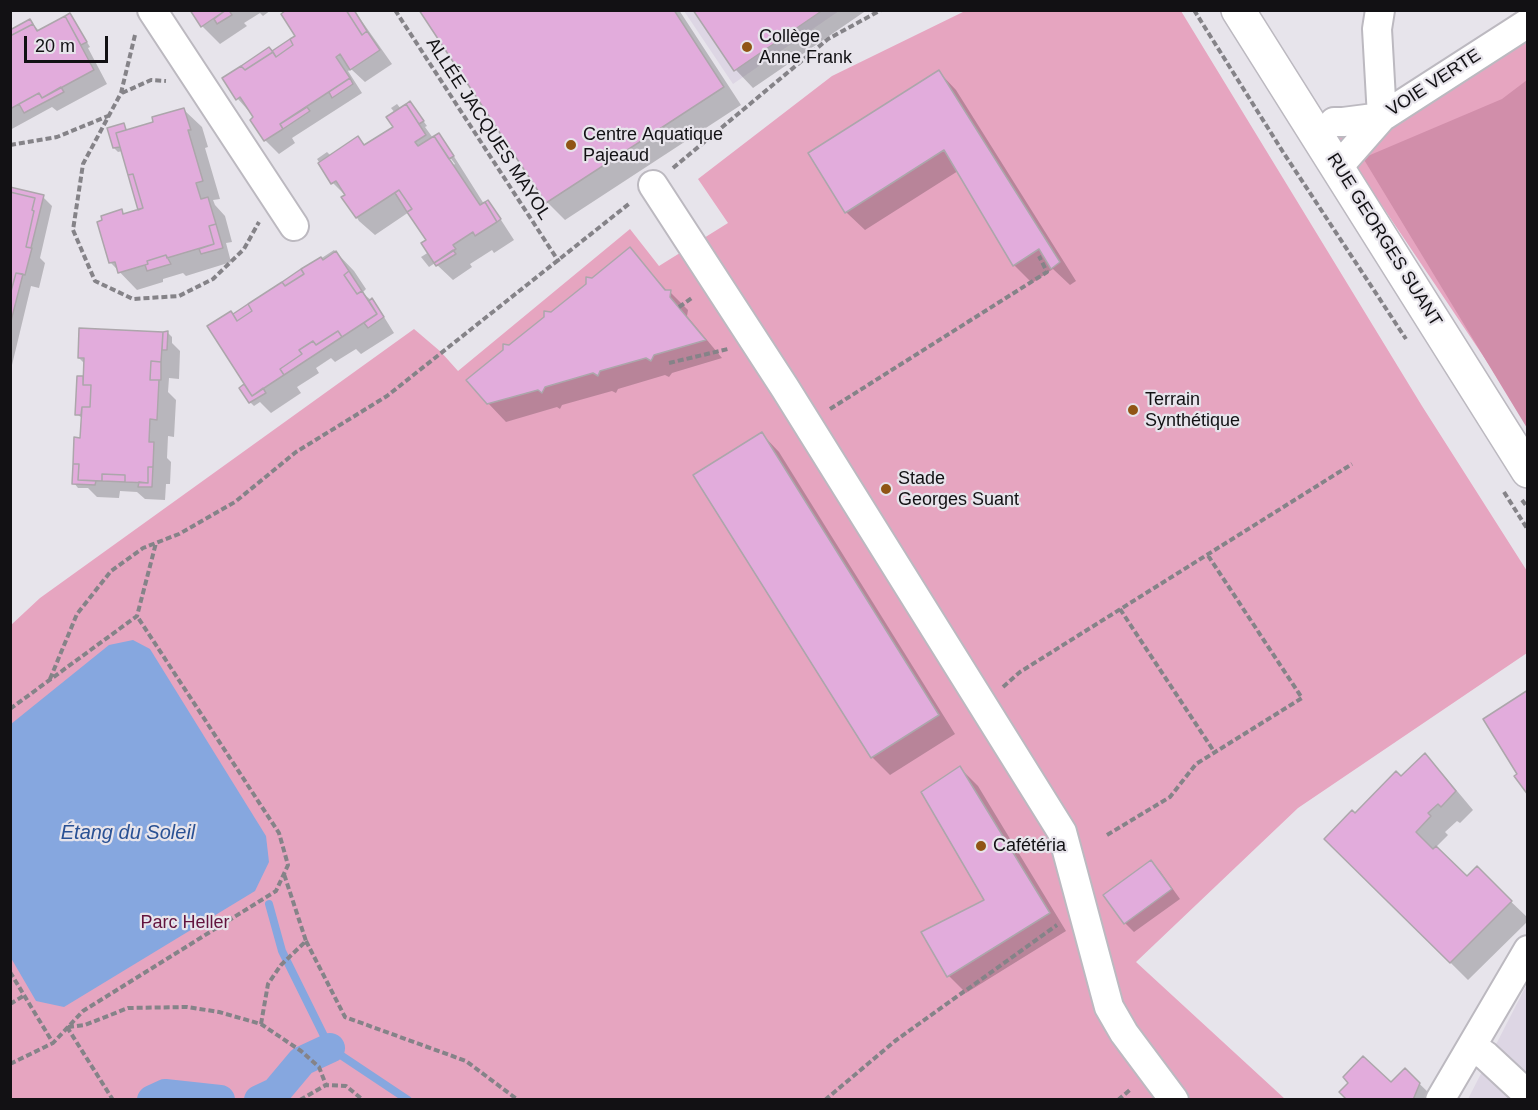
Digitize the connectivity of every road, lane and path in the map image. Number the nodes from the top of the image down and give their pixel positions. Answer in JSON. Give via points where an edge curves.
{"nodes":[{"id":1,"x":395,"y":10,"type":"edge"},
{"id":2,"x":881,"y":10,"type":"edge"},
{"id":3,"x":1194,"y":10,"type":"edge"},
{"id":4,"x":1238,"y":10,"type":"edge"},
{"id":5,"x":1380,"y":10,"type":"edge"},
{"id":6,"x":144,"y":21,"type":"edge"},
{"id":7,"x":1527,"y":23,"type":"edge"},
{"id":8,"x":198,"y":81,"type":"junction"},
{"id":9,"x":121,"y":93,"type":"junction"},
{"id":10,"x":109,"y":116,"type":"junction"},
{"id":11,"x":1382,"y":117,"type":"junction"},
{"id":12,"x":1334,"y":122,"type":"dead end"},
{"id":13,"x":10,"y":146,"type":"edge"},
{"id":14,"x":1338,"y":167,"type":"junction"},
{"id":15,"x":653,"y":185,"type":"junction"},
{"id":16,"x":274,"y":196,"type":"junction"},
{"id":17,"x":294,"y":226,"type":"dead end"},
{"id":18,"x":1038,"y":256,"type":"dead end"},
{"id":19,"x":559,"y":262,"type":"junction"},
{"id":20,"x":755,"y":342,"type":"junction"},
{"id":21,"x":1407,"y":342,"type":"dead end"},
{"id":22,"x":669,"y":363,"type":"dead end"},
{"id":23,"x":807,"y":423,"type":"junction"},
{"id":24,"x":1352,"y":464,"type":"dead end"},
{"id":25,"x":1515,"y":480,"type":"edge"},
{"id":26,"x":1527,"y":530,"type":"edge"},
{"id":27,"x":156,"y":542,"type":"junction"},
{"id":28,"x":1207,"y":554,"type":"junction"},
{"id":29,"x":1120,"y":609,"type":"junction"},
{"id":30,"x":137,"y":616,"type":"junction"},
{"id":31,"x":50,"y":679,"type":"junction"},
{"id":32,"x":982,"y":706,"type":"junction"},
{"id":33,"x":10,"y":709,"type":"edge"},
{"id":34,"x":1215,"y":753,"type":"junction"},
{"id":35,"x":1107,"y":836,"type":"dead end"},
{"id":36,"x":284,"y":874,"type":"junction"},
{"id":37,"x":1081,"y":908,"type":"junction"},
{"id":38,"x":306,"y":941,"type":"junction"},
{"id":39,"x":1527,"y":950,"type":"edge"},
{"id":40,"x":10,"y":972,"type":"edge"},
{"id":41,"x":25,"y":995,"type":"junction"},
{"id":42,"x":10,"y":1004,"type":"edge"},
{"id":43,"x":261,"y":1024,"type":"junction"},
{"id":44,"x":67,"y":1027,"type":"junction"},
{"id":45,"x":53,"y":1043,"type":"junction"},
{"id":46,"x":1472,"y":1046,"type":"junction"},
{"id":47,"x":10,"y":1064,"type":"edge"},
{"id":48,"x":326,"y":1085,"type":"junction"},
{"id":49,"x":1527,"y":1095,"type":"edge"},
{"id":50,"x":113,"y":1100,"type":"edge"},
{"id":51,"x":300,"y":1100,"type":"edge"},
{"id":52,"x":363,"y":1100,"type":"edge"},
{"id":53,"x":518,"y":1100,"type":"edge"},
{"id":54,"x":825,"y":1100,"type":"edge"},
{"id":55,"x":1174,"y":1100,"type":"edge"},
{"id":56,"x":1440,"y":1100,"type":"edge"}],
"edges":[{"from":1,"to":19,"type":"path","name":"ALLÉE JACQUES MAYOL"},
{"from":2,"to":15,"type":"path","via":[[828,39]]},
{"from":3,"to":21,"type":"path"},
{"from":4,"to":14,"type":"main road","name":"RUE GEORGES SUANT"},
{"from":5,"to":11,"type":"street","via":[[1377,29]]},
{"from":6,"to":8,"type":"street"},
{"from":6,"to":9,"type":"path"},
{"from":7,"to":11,"type":"street","name":"VOIE VERTE"},
{"from":8,"to":9,"type":"path","via":[[151,80]]},
{"from":8,"to":16,"type":"street"},
{"from":9,"to":10,"type":"path"},
{"from":10,"to":13,"type":"path","via":[[57,137]]},
{"from":10,"to":16,"type":"path","via":[[83,164],[73,230],[95,280],[133,299],[180,296],[213,279],[244,249]]},
{"from":11,"to":12,"type":"street","name":"VOIE VERTE"},
{"from":11,"to":14,"type":"street"},
{"from":14,"to":25,"type":"main road","name":"RUE GEORGES SUANT"},
{"from":15,"to":19,"type":"path"},
{"from":15,"to":20,"type":"street"},
{"from":16,"to":17,"type":"street"},
{"from":18,"to":23,"type":"path","via":[[1047,273]]},
{"from":19,"to":27,"type":"path","via":[[387,396],[296,452],[235,502],[179,534]]},
{"from":20,"to":22,"type":"path"},
{"from":20,"to":23,"type":"street"},
{"from":23,"to":32,"type":"street"},
{"from":24,"to":28,"type":"path"},
{"from":25,"to":26,"type":"path"},
{"from":27,"to":30,"type":"path"},
{"from":27,"to":31,"type":"path","via":[[111,571],[77,614]]},
{"from":28,"to":29,"type":"path"},
{"from":28,"to":34,"type":"path","via":[[1302,698]]},
{"from":29,"to":32,"type":"path","via":[[1020,672]]},
{"from":29,"to":34,"type":"path"},
{"from":30,"to":31,"type":"path"},
{"from":30,"to":36,"type":"path","via":[[279,833],[288,865]]},
{"from":31,"to":33,"type":"path"},
{"from":32,"to":37,"type":"street","via":[[1062,832]]},
{"from":34,"to":35,"type":"path","via":[[1196,764],[1170,797]]},
{"from":36,"to":38,"type":"path"},
{"from":36,"to":44,"type":"path","via":[[276,891],[83,1011]]},
{"from":37,"to":54,"type":"path","via":[[895,1041]]},
{"from":37,"to":55,"type":"street","via":[[1109,1007]]},
{"from":38,"to":43,"type":"path","via":[[268,984]]},
{"from":38,"to":53,"type":"path","via":[[345,1017],[466,1061]]},
{"from":39,"to":46,"type":"street"},
{"from":40,"to":41,"type":"path"},
{"from":41,"to":42,"type":"path"},
{"from":41,"to":45,"type":"path"},
{"from":43,"to":44,"type":"path","via":[[187,1007],[128,1008],[85,1026]]},
{"from":43,"to":48,"type":"path","via":[[319,1067]]},
{"from":44,"to":45,"type":"path"},
{"from":44,"to":50,"type":"path"},
{"from":45,"to":47,"type":"path"},
{"from":46,"to":49,"type":"street"},
{"from":46,"to":56,"type":"street"},
{"from":48,"to":51,"type":"path"},
{"from":48,"to":52,"type":"path","via":[[346,1086]]}]}
